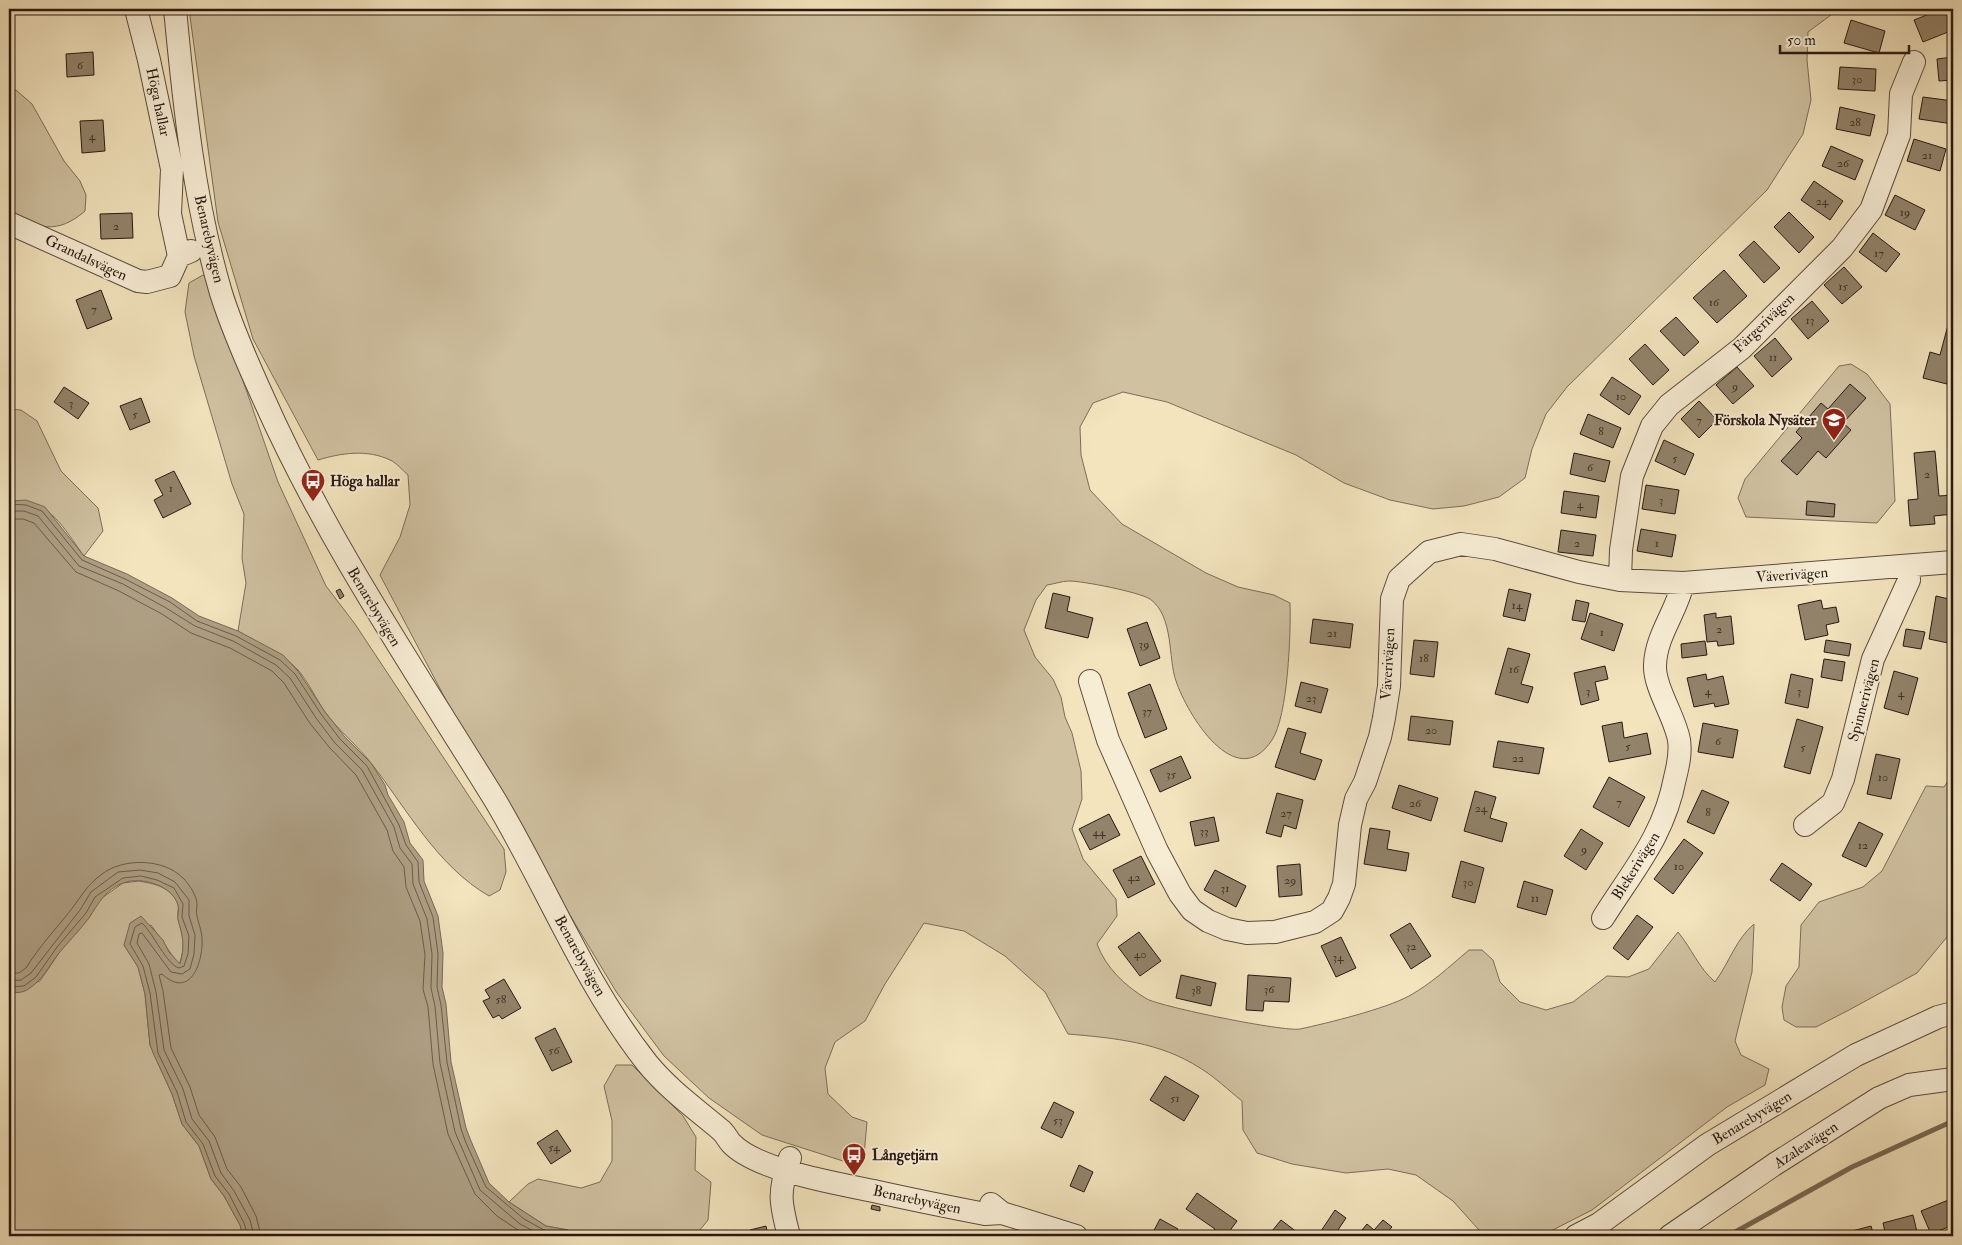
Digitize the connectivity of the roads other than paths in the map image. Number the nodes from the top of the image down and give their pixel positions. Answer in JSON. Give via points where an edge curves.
{"nodes":[{"id":1,"x":136,"y":9,"type":"edge"},
{"id":2,"x":175,"y":9,"type":"edge"},
{"id":3,"x":1914,"y":62,"type":"dead end"},
{"id":4,"x":9,"y":223,"type":"edge"},
{"id":5,"x":210,"y":249,"type":"junction"},
{"id":6,"x":179,"y":256,"type":"junction"},
{"id":7,"x":1953,"y":562,"type":"edge"},
{"id":8,"x":1908,"y":566,"type":"junction"},
{"id":9,"x":1620,"y":580,"type":"junction"},
{"id":10,"x":1683,"y":583,"type":"junction"},
{"id":11,"x":1090,"y":682,"type":"dead end"},
{"id":12,"x":1805,"y":825,"type":"dead end"},
{"id":13,"x":1603,"y":918,"type":"dead end"},
{"id":14,"x":1948,"y":1012,"type":"edge"},
{"id":15,"x":1953,"y":1079,"type":"edge"},
{"id":16,"x":787,"y":1164,"type":"junction"},
{"id":17,"x":788,"y":1236,"type":"edge"},
{"id":18,"x":1076,"y":1236,"type":"edge"},
{"id":19,"x":1576,"y":1236,"type":"edge"},
{"id":20,"x":1670,"y":1236,"type":"edge"}],
"edges":[{"from":1,"to":6,"type":"street","name":"Höga hallar","via":[[172,169],[170,214]]},
{"from":2,"to":5,"type":"street","name":"Benarebyvägen","via":[[190,143]]},
{"from":3,"to":9,"type":"street","name":"Färgerivägen","via":[[1901,94],[1899,135],[1871,210],[1842,248],[1742,348],[1669,405],[1652,426],[1632,476]]},
{"from":4,"to":6,"type":"street","name":"Grandalsvägen","via":[[138,282],[170,276]]},
{"from":5,"to":6,"type":"street","via":[[187,251]]},
{"from":5,"to":16,"type":"street","name":"Benarebyvägen","via":[[222,297],[247,362],[304,485],[405,658],[497,804],[604,1000],[648,1064],[678,1096],[726,1134],[739,1135]]},
{"from":7,"to":8,"type":"street","name":"Väverivägen"},
{"from":8,"to":10,"type":"street","name":"Väverivägen"},
{"from":8,"to":12,"type":"street","name":"Spinnerivägen","via":[[1909,580],[1873,659],[1843,779],[1833,803]]},
{"from":9,"to":10,"type":"street","name":"Väverivägen"},
{"from":9,"to":11,"type":"street","name":"Väverivägen","via":[[1495,549],[1461,544],[1429,552],[1399,579],[1392,599],[1389,686],[1384,718],[1365,782],[1356,799],[1340,898],[1332,911],[1315,922],[1296,928],[1247,933],[1227,929],[1192,910],[1157,851],[1108,740]]},
{"from":10,"to":13,"type":"street","name":"Blekerivägen","via":[[1654,666],[1679,742],[1674,783],[1666,815],[1652,845]]},
{"from":14,"to":19,"type":"street","name":"Benarebyvägen","via":[[1856,1055],[1715,1140],[1599,1224]]},
{"from":15,"to":20,"type":"street","name":"Azaleavägen","via":[[1909,1085],[1879,1098]]},
{"from":16,"to":17,"type":"street","via":[[780,1196]]},
{"from":16,"to":18,"type":"street","name":"Benarebyvägen","via":[[988,1202],[1002,1212]]}]}
